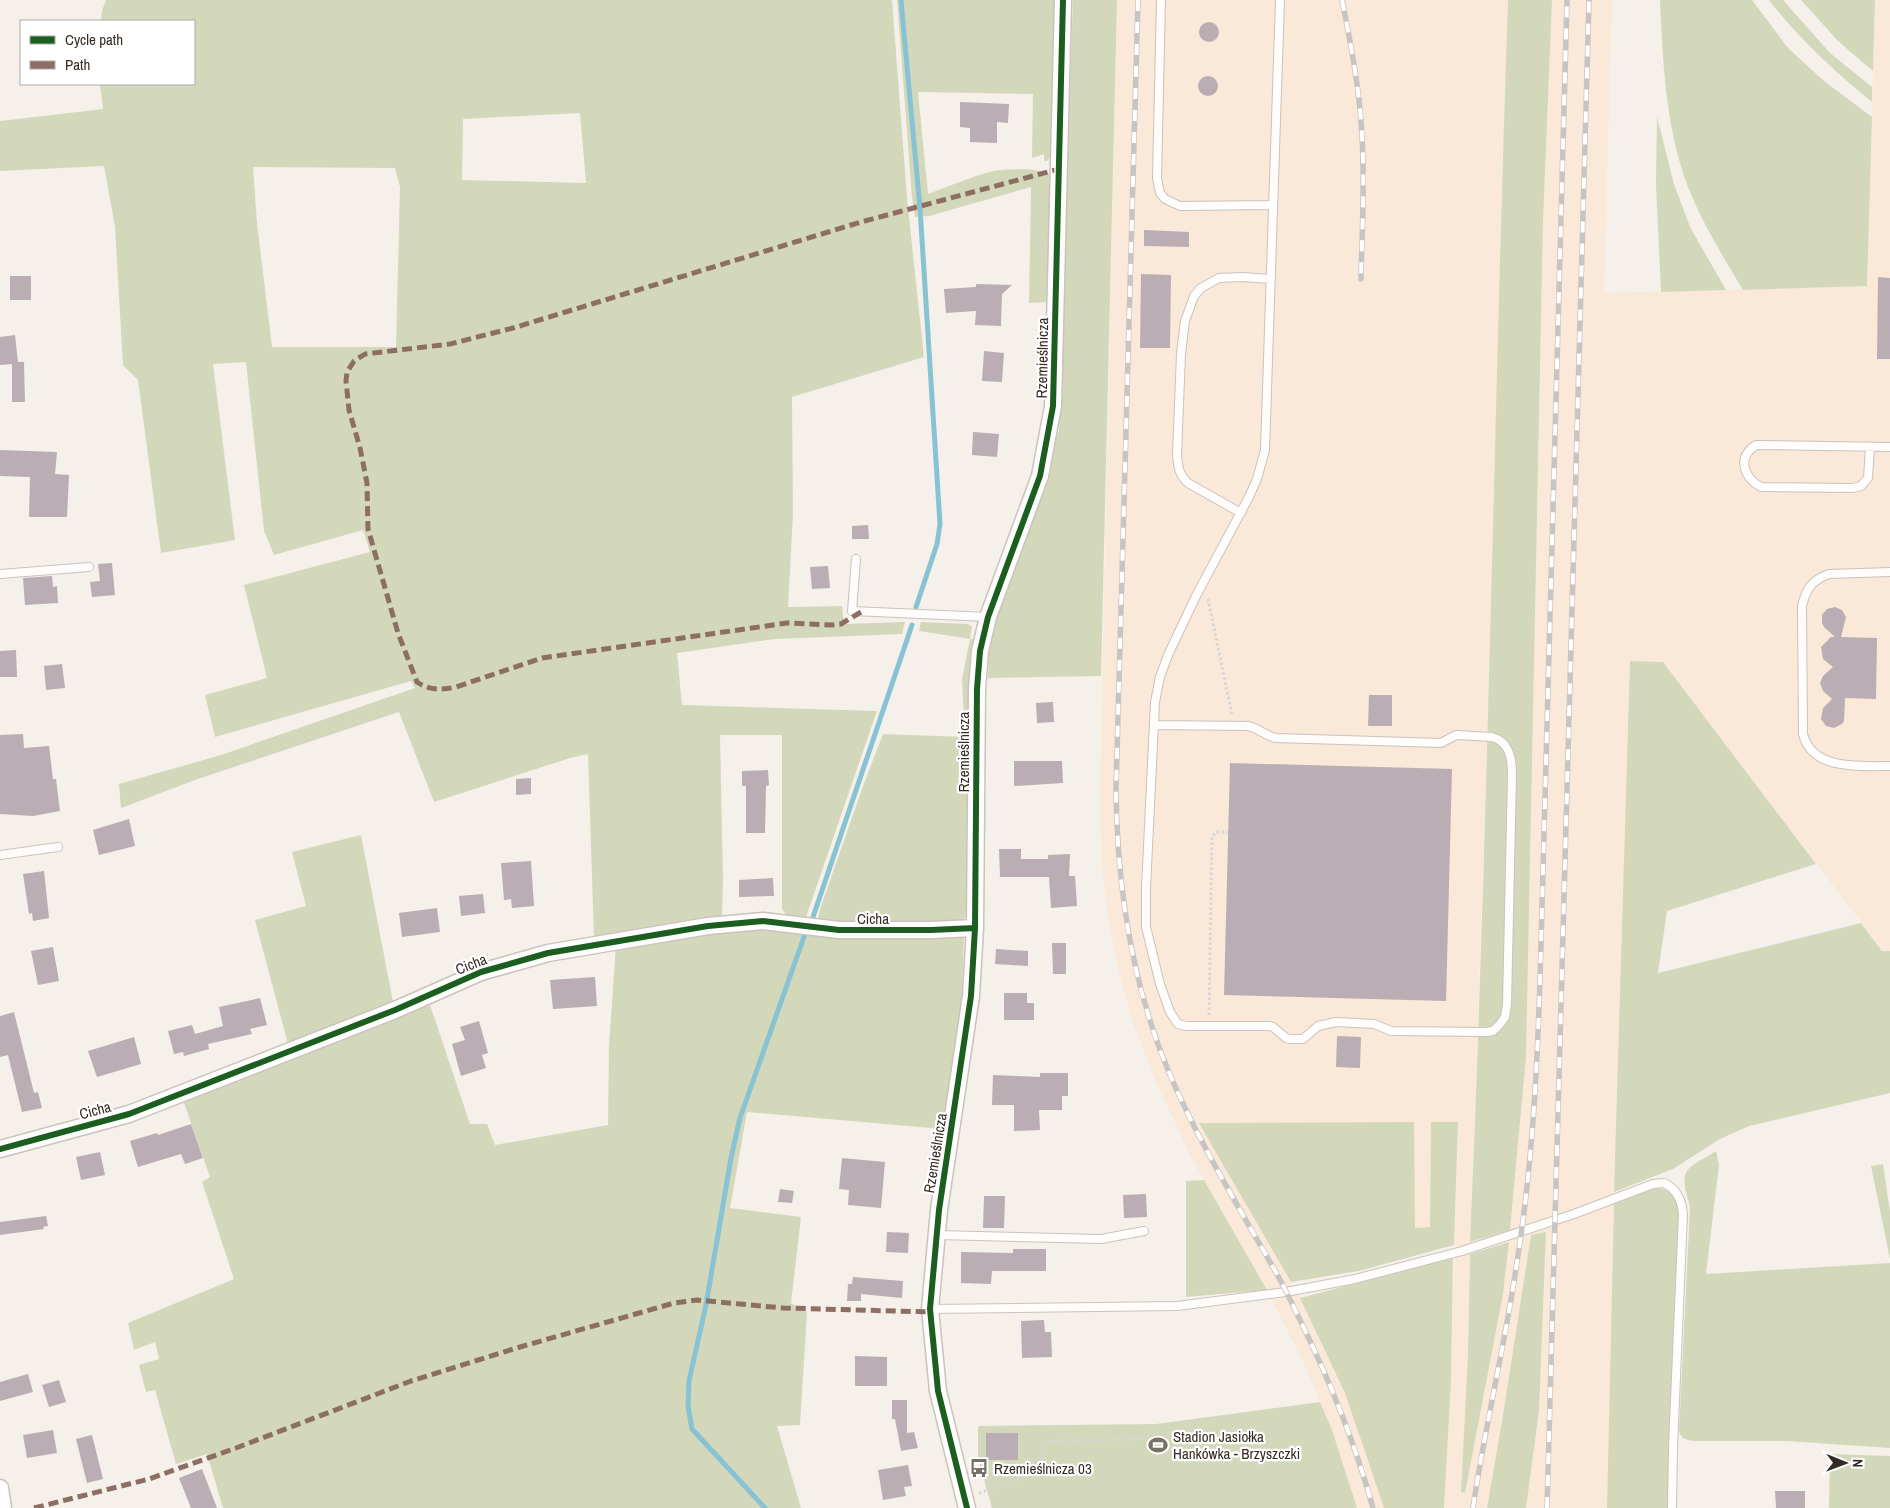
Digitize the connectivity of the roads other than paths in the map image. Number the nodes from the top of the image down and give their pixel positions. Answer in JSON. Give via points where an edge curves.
{"nodes":[{"id":1,"x":1063,"y":0,"type":"edge"},
{"id":2,"x":1161,"y":0,"type":"edge"},
{"id":3,"x":1280,"y":0,"type":"edge"},
{"id":4,"x":1273,"y":205,"type":"junction"},
{"id":5,"x":1271,"y":279,"type":"junction"},
{"id":6,"x":1870,"y":447,"type":"junction"},
{"id":7,"x":1890,"y":448,"type":"edge"},
{"id":8,"x":1241,"y":513,"type":"junction"},
{"id":9,"x":856,"y":559,"type":"dead end"},
{"id":10,"x":89,"y":567,"type":"dead end"},
{"id":11,"x":1890,"y":572,"type":"edge"},
{"id":12,"x":0,"y":574,"type":"edge"},
{"id":13,"x":988,"y":617,"type":"junction"},
{"id":14,"x":1154,"y":725,"type":"junction"},
{"id":15,"x":1890,"y":766,"type":"edge"},
{"id":16,"x":58,"y":847,"type":"dead end"},
{"id":17,"x":0,"y":855,"type":"edge"},
{"id":18,"x":974,"y":928,"type":"junction"},
{"id":19,"x":0,"y":1149,"type":"edge"},
{"id":20,"x":1144,"y":1231,"type":"dead end"},
{"id":21,"x":936,"y":1235,"type":"junction"},
{"id":22,"x":930,"y":1309,"type":"junction"},
{"id":23,"x":0,"y":1488,"type":"edge"},
{"id":24,"x":966,"y":1504,"type":"edge"},
{"id":25,"x":4,"y":1508,"type":"edge"},
{"id":26,"x":1672,"y":1508,"type":"edge"}],
"edges":[{"from":1,"to":13,"type":"street","name":"Rzemieślnicza","via":[[1053,406],[1040,476]]},
{"from":2,"to":4,"type":"lane","via":[[1157,178],[1160,193],[1180,206]]},
{"from":3,"to":4,"type":"lane"},
{"from":4,"to":5,"type":"lane"},
{"from":5,"to":8,"type":"lane","via":[[1265,450],[1257,479]]},
{"from":5,"to":8,"type":"lane","via":[[1230,277],[1209,282],[1194,296],[1183,338],[1176,455],[1178,469],[1188,483]]},
{"from":6,"to":6,"type":"lane","via":[[1756,445],[1748,450],[1744,466],[1754,483],[1761,487],[1853,488],[1861,486],[1868,478]]},
{"from":6,"to":7,"type":"lane"},
{"from":8,"to":14,"type":"lane","via":[[1204,581],[1163,669],[1155,702]]},
{"from":9,"to":13,"type":"lane","via":[[852,611]]},
{"from":10,"to":12,"type":"lane"},
{"from":11,"to":15,"type":"lane","via":[[1819,577],[1810,584],[1802,606],[1803,734],[1806,745],[1825,760],[1840,764]]},
{"from":13,"to":18,"type":"street","name":"Rzemieślnicza","via":[[976,689]]},
{"from":14,"to":14,"type":"lane","via":[[1146,927],[1160,984],[1178,1024],[1269,1026],[1290,1039],[1303,1039],[1318,1026],[1336,1022],[1374,1024],[1391,1031],[1486,1032],[1493,1031],[1500,1024],[1507,1004],[1512,775],[1512,762],[1504,743],[1498,738],[1456,735],[1441,743],[1276,738],[1255,727]]},
{"from":16,"to":17,"type":"lane"},
{"from":18,"to":19,"type":"street","name":"Cicha","via":[[839,930],[762,921],[698,927],[548,953],[481,972],[394,1010],[129,1114]]},
{"from":18,"to":21,"type":"street","name":"Rzemieślnicza","via":[[971,996]]},
{"from":20,"to":21,"type":"lane","via":[[1101,1239]]},
{"from":21,"to":22,"type":"street","name":"Rzemieślnicza"},
{"from":22,"to":24,"type":"street","name":"Rzemieślnicza","via":[[938,1391]]},
{"from":22,"to":26,"type":"lane","via":[[1177,1306],[1286,1292],[1355,1279],[1462,1250],[1654,1184],[1664,1184],[1677,1193],[1683,1214]]},
{"from":23,"to":25,"type":"street"}]}
